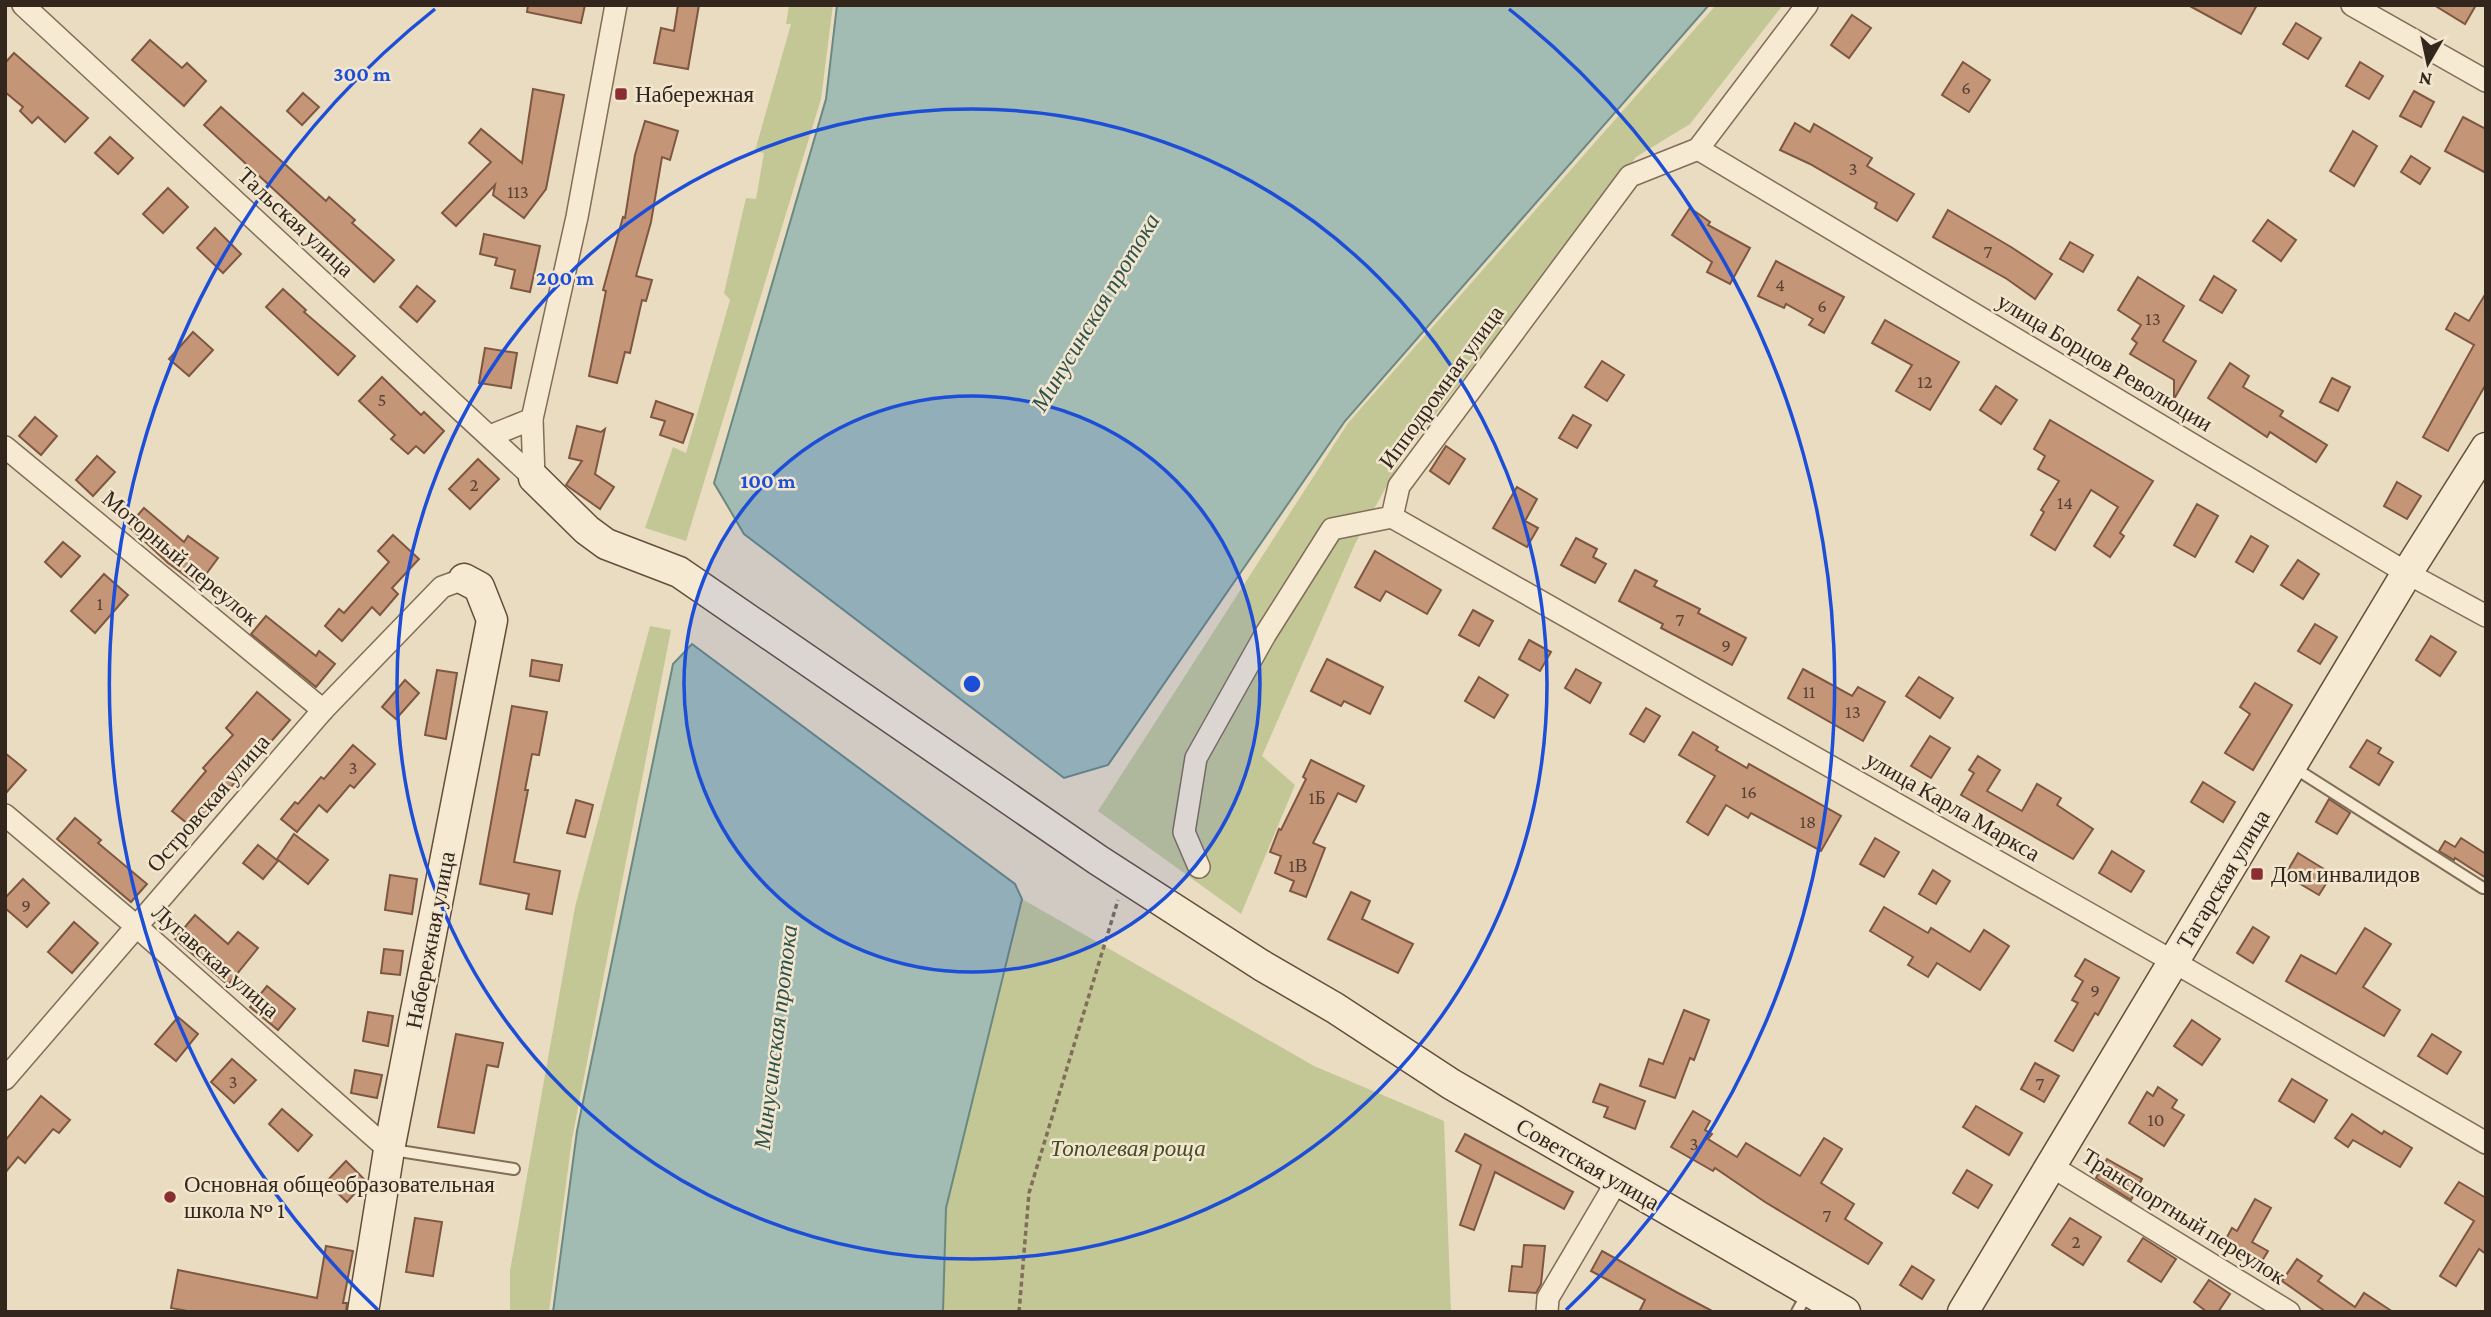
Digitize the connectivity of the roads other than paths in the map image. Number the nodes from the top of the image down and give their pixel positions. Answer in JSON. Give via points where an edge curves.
{"nodes":[{"id":1,"x":23,"y":5,"type":"edge"},
{"id":2,"x":616,"y":5,"type":"edge"},
{"id":3,"x":1807,"y":5,"type":"edge"},
{"id":4,"x":2352,"y":5,"type":"edge"},
{"id":5,"x":2486,"y":81,"type":"edge"},
{"id":6,"x":1698,"y":149,"type":"junction"},
{"id":7,"x":531,"y":419,"type":"junction"},
{"id":8,"x":490,"y":436,"type":"junction"},
{"id":9,"x":5,"y":447,"type":"edge"},
{"id":10,"x":2486,"y":448,"type":"edge"},
{"id":11,"x":534,"y":478,"type":"junction"},
{"id":12,"x":1392,"y":517,"type":"junction"},
{"id":13,"x":2407,"y":573,"type":"junction"},
{"id":14,"x":464,"y":579,"type":"joint"},
{"id":15,"x":2486,"y":617,"type":"edge"},
{"id":16,"x":323,"y":710,"type":"junction"},
{"id":17,"x":2291,"y":766,"type":"junction"},
{"id":18,"x":5,"y":816,"type":"edge"},
{"id":19,"x":1199,"y":867,"type":"dead end"},
{"id":20,"x":2483,"y":888,"type":"dead end"},
{"id":21,"x":136,"y":926,"type":"junction"},
{"id":22,"x":2174,"y":962,"type":"junction"},
{"id":23,"x":5,"y":1079,"type":"edge"},
{"id":24,"x":2486,"y":1143,"type":"edge"},
{"id":25,"x":389,"y":1150,"type":"junction"},
{"id":26,"x":2051,"y":1166,"type":"junction"},
{"id":27,"x":514,"y":1169,"type":"dead end"},
{"id":28,"x":1617,"y":1181,"type":"junction"},
{"id":29,"x":1803,"y":1302,"type":"edge"},
{"id":30,"x":363,"y":1312,"type":"edge"},
{"id":31,"x":1547,"y":1312,"type":"edge"},
{"id":32,"x":1845,"y":1312,"type":"edge"},
{"id":33,"x":1963,"y":1312,"type":"edge"},
{"id":34,"x":2289,"y":1312,"type":"edge"}],
"edges":[{"from":1,"to":8,"type":"street","name":"Тальская улица"},
{"from":2,"to":7,"type":"street","via":[[577,217]]},
{"from":3,"to":6,"type":"street"},
{"from":4,"to":5,"type":"street"},
{"from":6,"to":12,"type":"street","name":"Ипподромная улица","via":[[1630,176],[1399,486]]},
{"from":6,"to":13,"type":"street","name":"улица Борцов Революции"},
{"from":7,"to":8,"type":"street"},
{"from":7,"to":11,"type":"street"},
{"from":8,"to":11,"type":"street","name":"Тальская улица"},
{"from":9,"to":16,"type":"street","name":"Моторный переулок"},
{"from":10,"to":13,"type":"street","name":"Тагарская улица"},
{"from":11,"to":28,"type":"street","name":"Советская улица","via":[[606,544],[679,572],[1098,860],[1451,1084]]},
{"from":12,"to":19,"type":"street","via":[[1332,529],[1196,758],[1184,832]]},
{"from":12,"to":22,"type":"street","name":"улица Карла Маркса"},
{"from":13,"to":15,"type":"street","name":"улица Борцов Революции"},
{"from":13,"to":17,"type":"street","name":"Тагарская улица"},
{"from":14,"to":16,"type":"street","name":"Островская улица","via":[[442,587]]},
{"from":14,"to":25,"type":"street","name":"Набережная улица","via":[[479,587],[492,620]]},
{"from":16,"to":21,"type":"street","name":"Островская улица"},
{"from":17,"to":20,"type":"lane"},
{"from":17,"to":22,"type":"street","name":"Тагарская улица"},
{"from":18,"to":21,"type":"street","name":"Лугавская улица"},
{"from":21,"to":23,"type":"street","name":"Островская улица"},
{"from":21,"to":25,"type":"street","name":"Лугавская улица"},
{"from":22,"to":24,"type":"street","name":"улица Карла Маркса"},
{"from":22,"to":26,"type":"street","name":"Тагарская улица"},
{"from":25,"to":27,"type":"lane"},
{"from":25,"to":30,"type":"street","name":"Набережная улица"},
{"from":26,"to":33,"type":"street","name":"Тагарская улица"},
{"from":26,"to":34,"type":"street","name":"Транспортный переулок"},
{"from":28,"to":29,"type":"street","name":"Советская улица"},
{"from":28,"to":31,"type":"street","via":[[1548,1298]]},
{"from":29,"to":32,"type":"street","name":"Советская улица"}]}
